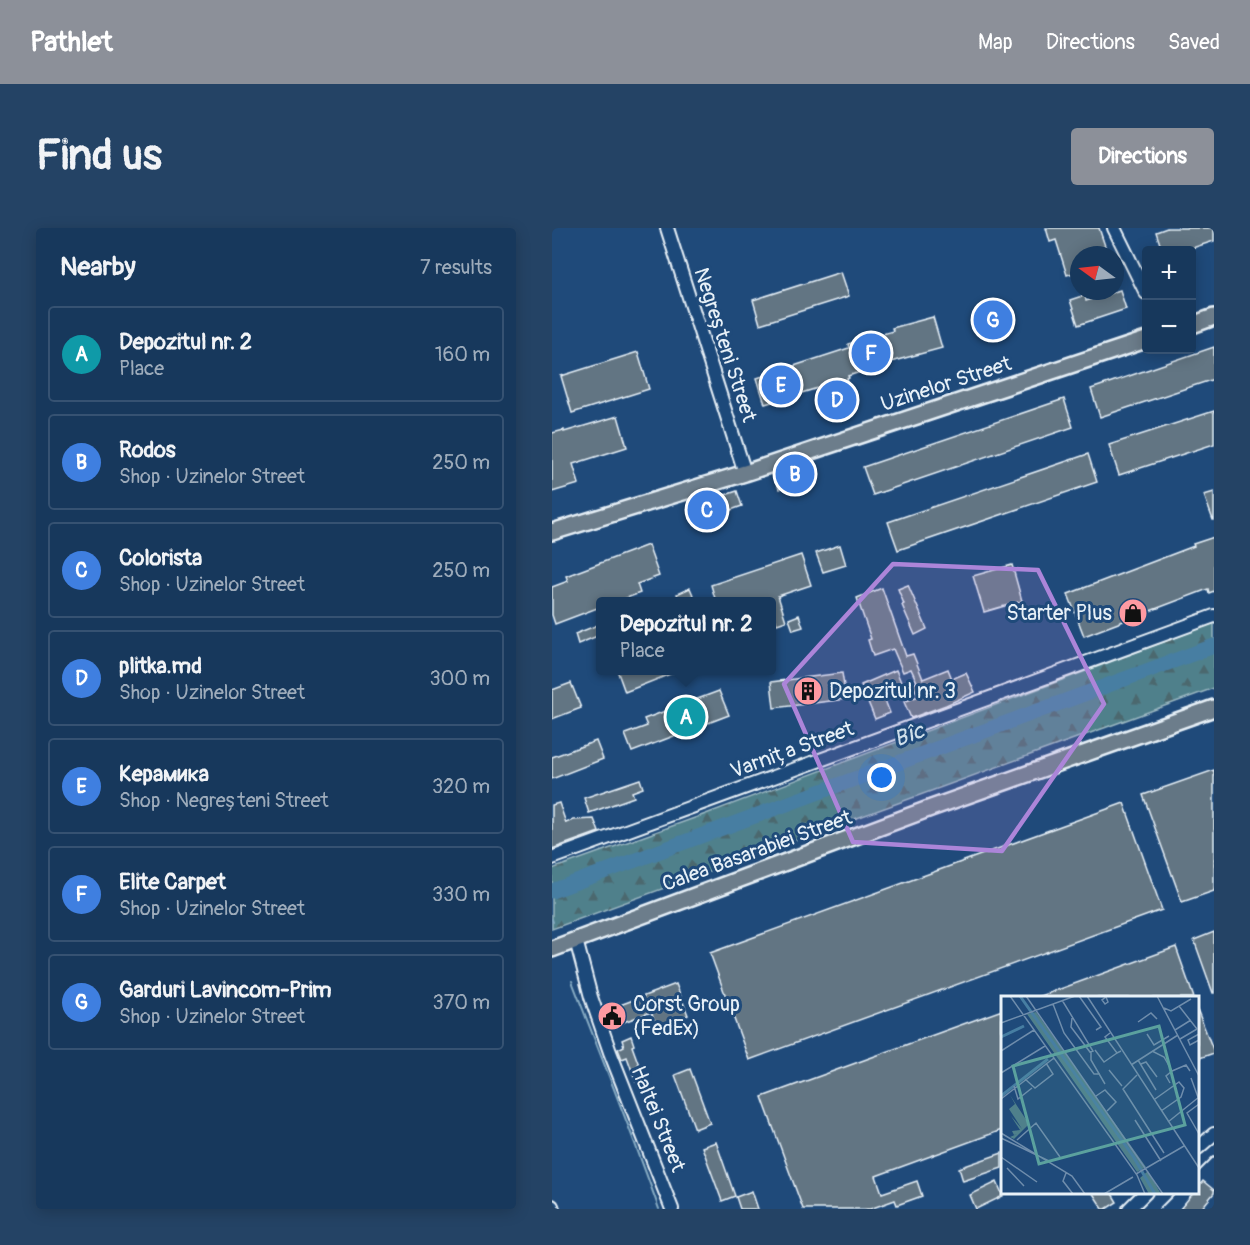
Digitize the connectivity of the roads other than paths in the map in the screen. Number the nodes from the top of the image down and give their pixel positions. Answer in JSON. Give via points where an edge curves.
{"nodes":[{"id":1,"x":667,"y":228,"type":"edge"},
{"id":2,"x":1114,"y":228,"type":"edge"},
{"id":3,"x":1142,"y":285,"type":"edge"},
{"id":4,"x":1214,"y":317,"type":"edge"},
{"id":5,"x":1196,"y":323,"type":"edge"},
{"id":6,"x":1142,"y":341,"type":"edge"},
{"id":7,"x":746,"y":473,"type":"junction"},
{"id":8,"x":552,"y":532,"type":"edge"},
{"id":9,"x":1214,"y":616,"type":"edge"},
{"id":10,"x":1214,"y":708,"type":"edge"},
{"id":11,"x":552,"y":858,"type":"edge"},
{"id":12,"x":576,"y":940,"type":"junction"},
{"id":13,"x":552,"y":949,"type":"edge"},
{"id":14,"x":1214,"y":1134,"type":"edge"},
{"id":15,"x":1199,"y":1146,"type":"edge"},
{"id":16,"x":1144,"y":1194,"type":"edge"},
{"id":17,"x":672,"y":1209,"type":"edge"},
{"id":18,"x":1129,"y":1209,"type":"edge"}],
"edges":[{"from":1,"to":7,"type":"street","name":"Negreșteni Street"},
{"from":2,"to":3,"type":"street"},
{"from":4,"to":5,"type":"main road"},
{"from":6,"to":7,"type":"main road","name":"Uzinelor Street"},
{"from":7,"to":8,"type":"main road","name":"Uzinelor Street"},
{"from":9,"to":11,"type":"street","name":"Varnița Street"},
{"from":10,"to":12,"type":"main road","name":"Calea Basarabiei Street"},
{"from":12,"to":13,"type":"main road","name":"Calea Basarabiei Street"},
{"from":12,"to":17,"type":"street","name":"Haltei Street","via":[[591,997]]},
{"from":14,"to":15,"type":"street"},
{"from":16,"to":18,"type":"street"}]}
